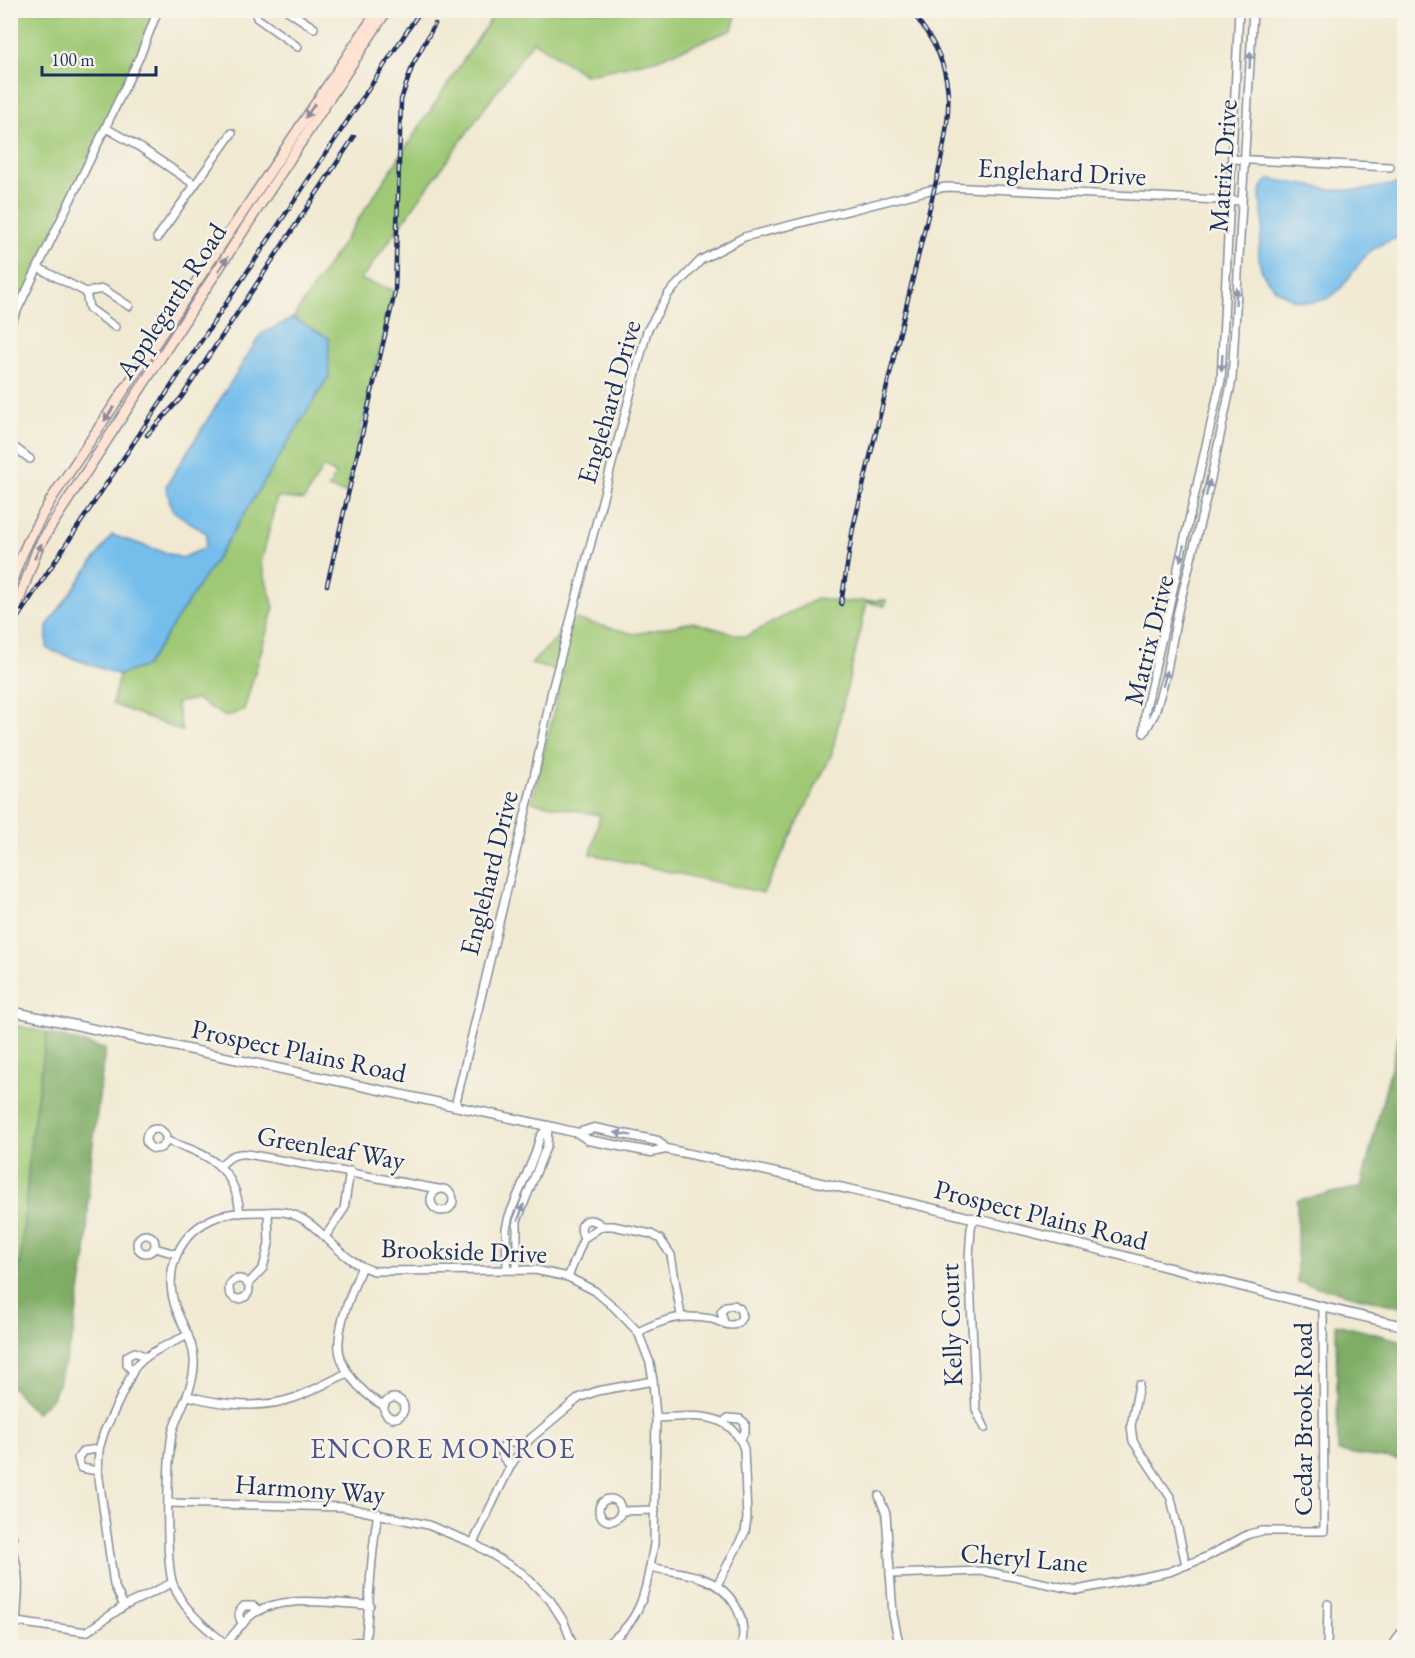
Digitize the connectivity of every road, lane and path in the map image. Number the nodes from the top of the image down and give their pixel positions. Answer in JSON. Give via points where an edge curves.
{"nodes":[{"id":1,"x":158,"y":10,"type":"edge"},
{"id":2,"x":255,"y":10,"type":"edge"},
{"id":3,"x":286,"y":10,"type":"edge"},
{"id":4,"x":378,"y":10,"type":"edge"},
{"id":5,"x":387,"y":10,"type":"edge"},
{"id":6,"x":1239,"y":10,"type":"edge"},
{"id":7,"x":1253,"y":10,"type":"edge"},
{"id":8,"x":314,"y":28,"type":"dead end"},
{"id":9,"x":298,"y":47,"type":"dead end"},
{"id":10,"x":106,"y":128,"type":"junction"},
{"id":11,"x":232,"y":133,"type":"dead end"},
{"id":12,"x":1232,"y":159,"type":"junction"},
{"id":13,"x":1245,"y":160,"type":"junction"},
{"id":14,"x":1390,"y":167,"type":"dead end"},
{"id":15,"x":194,"y":184,"type":"junction"},
{"id":16,"x":1230,"y":201,"type":"junction"},
{"id":17,"x":1241,"y":201,"type":"junction"},
{"id":18,"x":157,"y":238,"type":"dead end"},
{"id":19,"x":38,"y":268,"type":"junction"},
{"id":20,"x":86,"y":292,"type":"junction"},
{"id":21,"x":129,"y":306,"type":"dead end"},
{"id":22,"x":10,"y":325,"type":"edge"},
{"id":23,"x":115,"y":327,"type":"dead end"},
{"id":24,"x":10,"y":444,"type":"edge"},
{"id":25,"x":30,"y":459,"type":"dead end"},
{"id":26,"x":10,"y":588,"type":"edge"},
{"id":27,"x":10,"y":625,"type":"edge"},
{"id":28,"x":10,"y":1011,"type":"edge"},
{"id":29,"x":455,"y":1106,"type":"junction"},
{"id":30,"x":548,"y":1126,"type":"junction"},
{"id":31,"x":578,"y":1133,"type":"junction"},
{"id":32,"x":167,"y":1141,"type":"dead end"},
{"id":33,"x":666,"y":1149,"type":"junction"},
{"id":34,"x":220,"y":1166,"type":"junction"},
{"id":35,"x":350,"y":1171,"type":"junction"},
{"id":36,"x":438,"y":1189,"type":"dead end"},
{"id":37,"x":268,"y":1212,"type":"junction"},
{"id":38,"x":240,"y":1213,"type":"junction"},
{"id":39,"x":974,"y":1218,"type":"junction"},
{"id":40,"x":602,"y":1226,"type":"junction"},
{"id":41,"x":325,"y":1237,"type":"junction"},
{"id":42,"x":584,"y":1238,"type":"junction"},
{"id":43,"x":155,"y":1248,"type":"dead end"},
{"id":44,"x":176,"y":1254,"type":"junction"},
{"id":45,"x":362,"y":1268,"type":"junction"},
{"id":46,"x":507,"y":1270,"type":"junction"},
{"id":47,"x":517,"y":1270,"type":"junction"},
{"id":48,"x":568,"y":1277,"type":"junction"},
{"id":49,"x":248,"y":1284,"type":"dead end"},
{"id":50,"x":1323,"y":1308,"type":"junction"},
{"id":51,"x":681,"y":1316,"type":"junction"},
{"id":52,"x":723,"y":1322,"type":"dead end"},
{"id":53,"x":1404,"y":1326,"type":"edge"},
{"id":54,"x":638,"y":1332,"type":"junction"},
{"id":55,"x":188,"y":1335,"type":"junction"},
{"id":56,"x":146,"y":1357,"type":"junction"},
{"id":57,"x":133,"y":1371,"type":"junction"},
{"id":58,"x":347,"y":1373,"type":"junction"},
{"id":59,"x":653,"y":1382,"type":"junction"},
{"id":60,"x":1139,"y":1385,"type":"dead end"},
{"id":61,"x":188,"y":1396,"type":"junction"},
{"id":62,"x":384,"y":1406,"type":"dead end"},
{"id":63,"x":656,"y":1418,"type":"junction"},
{"id":64,"x":724,"y":1422,"type":"junction"},
{"id":65,"x":985,"y":1428,"type":"dead end"},
{"id":66,"x":741,"y":1439,"type":"junction"},
{"id":67,"x":524,"y":1446,"type":"junction"},
{"id":68,"x":99,"y":1449,"type":"junction"},
{"id":69,"x":511,"y":1465,"type":"junction"},
{"id":70,"x":98,"y":1471,"type":"junction"},
{"id":71,"x":879,"y":1496,"type":"dead end"},
{"id":72,"x":169,"y":1503,"type":"junction"},
{"id":73,"x":655,"y":1510,"type":"junction"},
{"id":74,"x":622,"y":1511,"type":"dead end"},
{"id":75,"x":378,"y":1513,"type":"junction"},
{"id":76,"x":10,"y":1530,"type":"edge"},
{"id":77,"x":1324,"y":1531,"type":"joint"},
{"id":78,"x":473,"y":1542,"type":"junction"},
{"id":79,"x":10,"y":1545,"type":"edge"},
{"id":80,"x":1186,"y":1564,"type":"junction"},
{"id":81,"x":650,"y":1567,"type":"junction"},
{"id":82,"x":890,"y":1574,"type":"junction"},
{"id":83,"x":172,"y":1583,"type":"junction"},
{"id":84,"x":717,"y":1585,"type":"junction"},
{"id":85,"x":1328,"y":1604,"type":"dead end"},
{"id":86,"x":370,"y":1605,"type":"junction"},
{"id":87,"x":124,"y":1606,"type":"junction"},
{"id":88,"x":259,"y":1611,"type":"junction"},
{"id":89,"x":13,"y":1621,"type":"edge"},
{"id":90,"x":243,"y":1624,"type":"junction"},
{"id":91,"x":1404,"y":1629,"type":"edge"},
{"id":92,"x":228,"y":1646,"type":"edge"},
{"id":93,"x":365,"y":1646,"type":"edge"},
{"id":94,"x":346,"y":1647,"type":"edge"},
{"id":95,"x":574,"y":1647,"type":"edge"},
{"id":96,"x":600,"y":1647,"type":"edge"},
{"id":97,"x":741,"y":1647,"type":"edge"},
{"id":98,"x":900,"y":1647,"type":"edge"},
{"id":99,"x":1327,"y":1647,"type":"edge"},
{"id":100,"x":1392,"y":1647,"type":"edge"}],
"edges":[{"from":1,"to":10,"type":"street"},
{"from":2,"to":9,"type":"street","via":[[257,18]]},
{"from":3,"to":8,"type":"street"},
{"from":4,"to":26,"type":"main road","name":"Applegarth Road","one_way":true,"via":[[52,498],[31,534]]},
{"from":27,"to":5,"type":"main road","name":"Applegarth Road","one_way":true,"via":[[45,536]]},
{"from":6,"to":12,"type":"street","name":"Matrix Drive"},
{"from":13,"to":7,"type":"street","name":"Matrix Drive","one_way":true},
{"from":10,"to":15,"type":"street"},
{"from":10,"to":19,"type":"street"},
{"from":11,"to":15,"type":"street"},
{"from":12,"to":13,"type":"street"},
{"from":12,"to":16,"type":"street","name":"Matrix Drive"},
{"from":13,"to":14,"type":"street"},
{"from":13,"to":17,"type":"street","name":"Matrix Drive"},
{"from":15,"to":18,"type":"street"},
{"from":16,"to":17,"type":"street","name":"Englehard Drive"},
{"from":16,"to":17,"type":"street","name":"Matrix Drive","one_way":true,"via":[[1221,380],[1145,712],[1144,733],[1155,713],[1166,675],[1232,380]]},
{"from":16,"to":29,"type":"street","name":"Englehard Drive","via":[[947,187],[744,237],[701,260],[669,293],[647,331],[552,690]]},
{"from":19,"to":20,"type":"street"},
{"from":19,"to":22,"type":"street"},
{"from":20,"to":21,"type":"street","via":[[103,289]]},
{"from":20,"to":23,"type":"street","via":[[89,308]]},
{"from":24,"to":25,"type":"street"},
{"from":28,"to":29,"type":"street","name":"Prospect Plains Road"},
{"from":29,"to":30,"type":"street","name":"Prospect Plains Road"},
{"from":30,"to":31,"type":"street","name":"Prospect Plains Road"},
{"from":30,"to":46,"type":"street","via":[[508,1215]]},
{"from":47,"to":30,"type":"street","one_way":true,"via":[[517,1221],[547,1145]]},
{"from":31,"to":33,"type":"street","name":"Prospect Plains Road","via":[[588,1140],[651,1152]]},
{"from":33,"to":31,"type":"street","name":"Prospect Plains Road","one_way":true,"via":[[658,1141],[594,1128]]},
{"from":32,"to":34,"type":"street","via":[[204,1155]]},
{"from":33,"to":39,"type":"street","name":"Prospect Plains Road"},
{"from":34,"to":35,"type":"street","name":"Greenleaf Way","via":[[236,1153]]},
{"from":34,"to":38,"type":"street","via":[[236,1189]]},
{"from":35,"to":36,"type":"street","name":"Greenleaf Way"},
{"from":35,"to":41,"type":"street","via":[[344,1209]]},
{"from":37,"to":38,"type":"street","name":"Brookside Drive"},
{"from":37,"to":41,"type":"street","name":"Brookside Drive","via":[[296,1215]]},
{"from":37,"to":49,"type":"street","via":[[265,1260]]},
{"from":38,"to":44,"type":"street","name":"Brookside Drive","via":[[198,1227]]},
{"from":39,"to":50,"type":"street","name":"Prospect Plains Road"},
{"from":39,"to":65,"type":"street","name":"Kelly Court","via":[[969,1258],[976,1410]]},
{"from":40,"to":42,"type":"street"},
{"from":40,"to":42,"type":"street","via":[[585,1221],[581,1226]]},
{"from":40,"to":51,"type":"street","via":[[651,1234],[667,1246]]},
{"from":41,"to":45,"type":"street","name":"Brookside Drive"},
{"from":42,"to":48,"type":"street"},
{"from":43,"to":44,"type":"street"},
{"from":44,"to":55,"type":"street","name":"Brookside Drive","via":[[172,1294]]},
{"from":45,"to":46,"type":"street","name":"Brookside Drive","via":[[381,1272]]},
{"from":45,"to":58,"type":"street","via":[[339,1341]]},
{"from":46,"to":47,"type":"street","name":"Brookside Drive"},
{"from":47,"to":48,"type":"street","name":"Brookside Drive"},
{"from":48,"to":54,"type":"street","name":"Brookside Drive","via":[[595,1291]]},
{"from":50,"to":53,"type":"street","name":"Prospect Plains Road"},
{"from":50,"to":77,"type":"street","name":"Cedar Brook Road"},
{"from":51,"to":52,"type":"street"},
{"from":51,"to":54,"type":"street"},
{"from":54,"to":59,"type":"street","name":"Brookside Drive"},
{"from":55,"to":56,"type":"street"},
{"from":55,"to":61,"type":"street","name":"Brookside Drive","via":[[194,1367]]},
{"from":56,"to":57,"type":"street"},
{"from":56,"to":57,"type":"street","via":[[135,1352],[127,1356],[127,1365]]},
{"from":57,"to":68,"type":"street"},
{"from":58,"to":61,"type":"street","via":[[296,1397],[273,1402],[225,1404]]},
{"from":58,"to":62,"type":"street","via":[[372,1400]]},
{"from":59,"to":63,"type":"street","name":"Brookside Drive"},
{"from":59,"to":67,"type":"street","via":[[597,1391],[579,1398]]},
{"from":60,"to":80,"type":"street","via":[[1131,1426],[1133,1441],[1171,1498]]},
{"from":61,"to":72,"type":"street","name":"Brookside Drive","via":[[169,1450]]},
{"from":63,"to":64,"type":"street","via":[[711,1417]]},
{"from":63,"to":73,"type":"street","name":"Brookside Drive"},
{"from":64,"to":66,"type":"street"},
{"from":64,"to":66,"type":"street","via":[[734,1417],[745,1424]]},
{"from":66,"to":84,"type":"street","via":[[745,1532]]},
{"from":67,"to":69,"type":"street"},
{"from":67,"to":69,"type":"street","via":[[515,1442],[505,1444],[502,1455]]},
{"from":68,"to":70,"type":"street"},
{"from":68,"to":70,"type":"street","via":[[83,1450],[78,1458],[81,1468]]},
{"from":69,"to":78,"type":"street"},
{"from":70,"to":87,"type":"street","via":[[114,1585]]},
{"from":71,"to":82,"type":"street","via":[[886,1514]]},
{"from":72,"to":75,"type":"street","name":"Harmony Way","via":[[344,1507]]},
{"from":72,"to":83,"type":"street","name":"Brookside Drive"},
{"from":73,"to":74,"type":"street"},
{"from":73,"to":81,"type":"street","name":"Brookside Drive"},
{"from":75,"to":78,"type":"street","name":"Harmony Way","via":[[428,1525]]},
{"from":75,"to":86,"type":"street"},
{"from":76,"to":79,"type":"street"},
{"from":77,"to":80,"type":"street","name":"Cheryl Lane","via":[[1262,1530]]},
{"from":78,"to":95,"type":"street","name":"Harmony Way","via":[[522,1573],[550,1600]]},
{"from":79,"to":89,"type":"street","via":[[19,1588]]},
{"from":80,"to":82,"type":"street","name":"Cheryl Lane","via":[[1169,1572],[1077,1590],[984,1571]]},
{"from":81,"to":84,"type":"street","via":[[699,1577]]},
{"from":81,"to":96,"type":"street","name":"Brookside Drive","via":[[632,1623]]},
{"from":82,"to":98,"type":"street"},
{"from":83,"to":87,"type":"street"},
{"from":83,"to":92,"type":"street","name":"Brookside Drive","via":[[192,1615]]},
{"from":84,"to":97,"type":"street","via":[[739,1611]]},
{"from":85,"to":99,"type":"street"},
{"from":86,"to":88,"type":"street","via":[[282,1602]]},
{"from":86,"to":93,"type":"street"},
{"from":87,"to":89,"type":"street","via":[[86,1632]]},
{"from":88,"to":90,"type":"street"},
{"from":88,"to":90,"type":"street","via":[[244,1606],[238,1613]]},
{"from":90,"to":92,"type":"street"},
{"from":91,"to":100,"type":"street"},
{"from":93,"to":94,"type":"street","via":[[356,1641]]}]}
